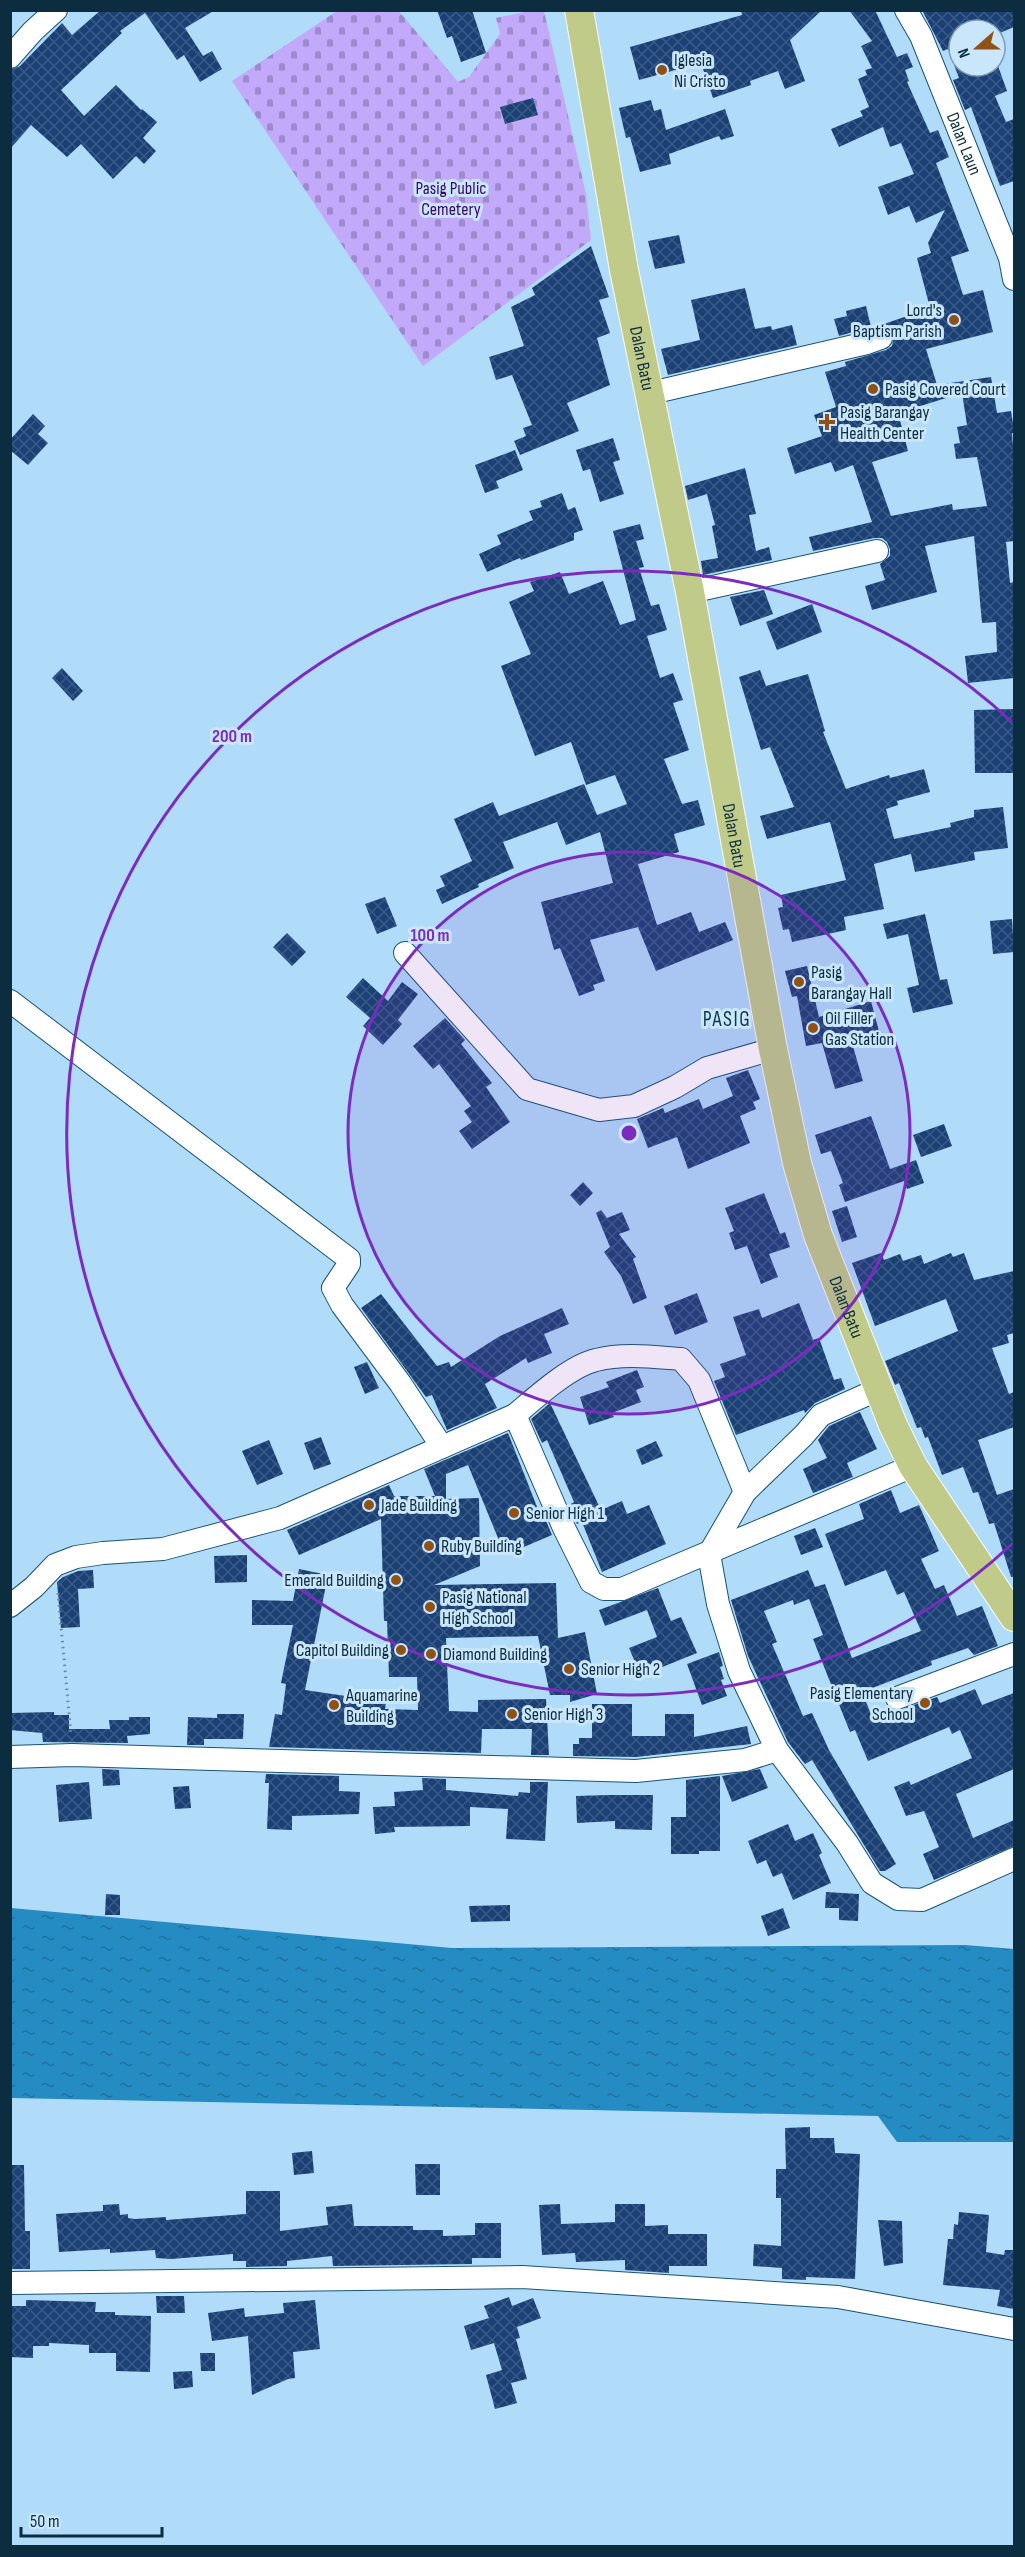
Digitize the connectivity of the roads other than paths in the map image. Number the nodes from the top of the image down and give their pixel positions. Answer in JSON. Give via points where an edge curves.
{"nodes":[{"id":1,"x":56,"y":10,"type":"edge"},
{"id":2,"x":579,"y":10,"type":"edge"},
{"id":3,"x":906,"y":10,"type":"edge"},
{"id":4,"x":10,"y":57,"type":"edge"},
{"id":5,"x":1014,"y":279,"type":"edge"},
{"id":6,"x":881,"y":338,"type":"dead end"},
{"id":7,"x":651,"y":393,"type":"junction"},
{"id":8,"x":877,"y":551,"type":"dead end"},
{"id":9,"x":690,"y":592,"type":"junction"},
{"id":10,"x":405,"y":953,"type":"dead end"},
{"id":11,"x":10,"y":1001,"type":"edge"},
{"id":12,"x":773,"y":1049,"type":"junction"},
{"id":13,"x":879,"y":1389,"type":"junction"},
{"id":14,"x":515,"y":1415,"type":"junction"},
{"id":15,"x":442,"y":1447,"type":"junction"},
{"id":16,"x":913,"y":1466,"type":"junction"},
{"id":17,"x":746,"y":1492,"type":"junction"},
{"id":18,"x":709,"y":1554,"type":"junction"},
{"id":19,"x":10,"y":1606,"type":"edge"},
{"id":20,"x":1014,"y":1617,"type":"edge"},
{"id":21,"x":1014,"y":1654,"type":"edge"},
{"id":22,"x":897,"y":1698,"type":"dead end"},
{"id":23,"x":777,"y":1750,"type":"junction"},
{"id":24,"x":10,"y":1756,"type":"edge"},
{"id":25,"x":1014,"y":1859,"type":"edge"},
{"id":26,"x":10,"y":2283,"type":"edge"},
{"id":27,"x":1014,"y":2329,"type":"edge"}],
"edges":[{"from":1,"to":4,"type":"street"},
{"from":2,"to":7,"type":"main road","name":"Dalan Batu","via":[[624,270]]},
{"from":3,"to":5,"type":"street","name":"Dalan Laun","via":[[921,36],[979,180],[1010,258]]},
{"from":6,"to":7,"type":"street"},
{"from":7,"to":9,"type":"main road","name":"Dalan Batu"},
{"from":8,"to":9,"type":"street"},
{"from":9,"to":12,"type":"main road","name":"Dalan Batu"},
{"from":10,"to":12,"type":"street","via":[[527,1089],[599,1110],[634,1106],[707,1068]]},
{"from":11,"to":15,"type":"street","via":[[349,1259],[333,1288]]},
{"from":12,"to":13,"type":"main road","name":"Dalan Batu","via":[[818,1235]]},
{"from":13,"to":16,"type":"main road","name":"Dalan Batu"},
{"from":13,"to":17,"type":"street","via":[[821,1414]]},
{"from":14,"to":15,"type":"street"},
{"from":14,"to":17,"type":"street","via":[[546,1389],[594,1360],[681,1359],[699,1380]]},
{"from":14,"to":18,"type":"street","via":[[591,1582],[622,1589]]},
{"from":15,"to":19,"type":"street","via":[[280,1518],[163,1549],[76,1557],[55,1565]]},
{"from":16,"to":18,"type":"street"},
{"from":16,"to":20,"type":"main road","name":"Dalan Batu"},
{"from":17,"to":18,"type":"street"},
{"from":18,"to":23,"type":"street","via":[[718,1604],[739,1671]]},
{"from":21,"to":22,"type":"street"},
{"from":23,"to":24,"type":"street","via":[[745,1760],[636,1771]]},
{"from":23,"to":25,"type":"street","via":[[872,1883],[898,1899],[922,1900]]},
{"from":26,"to":27,"type":"street","via":[[522,2277],[838,2297]]}]}
